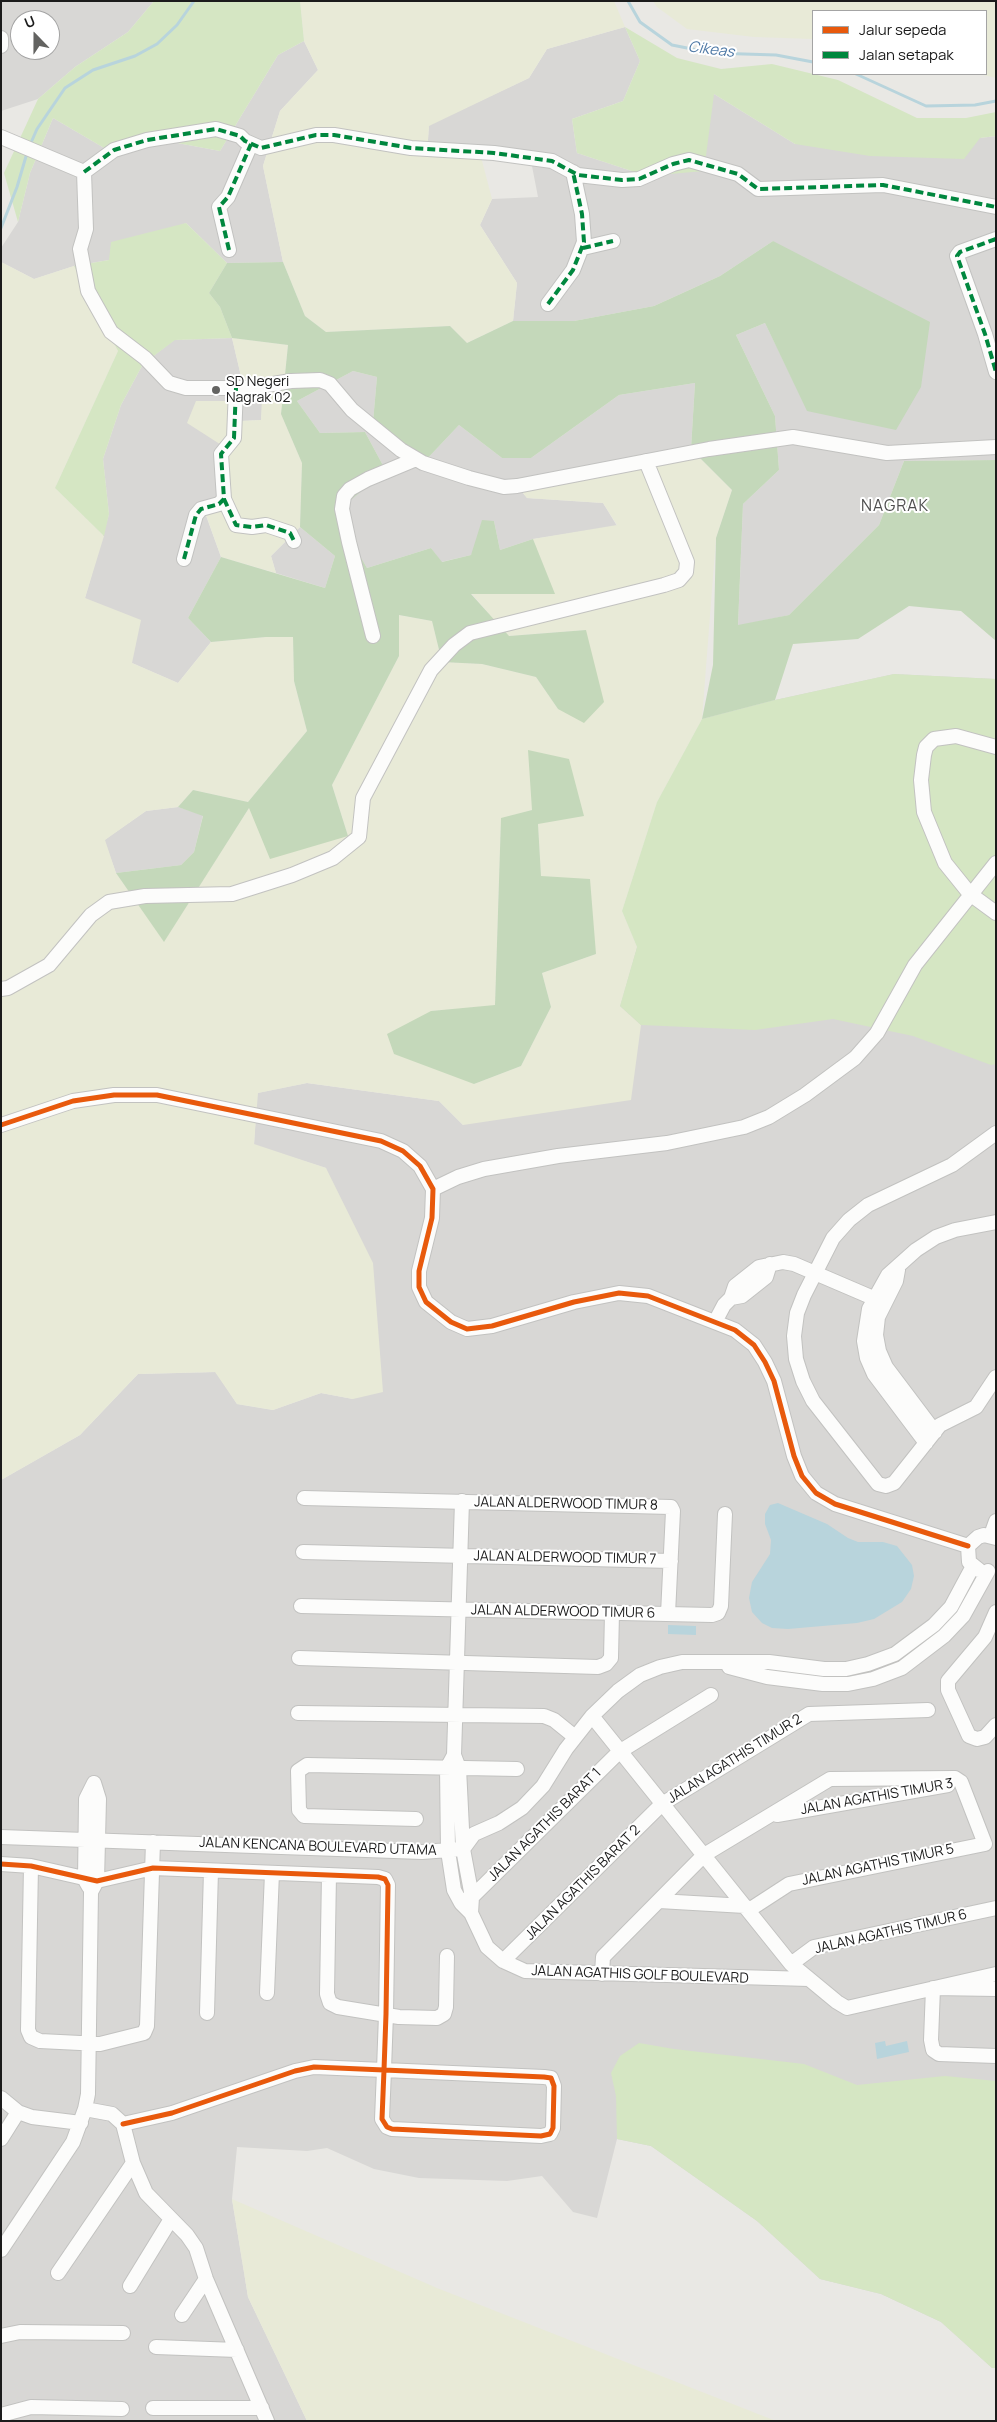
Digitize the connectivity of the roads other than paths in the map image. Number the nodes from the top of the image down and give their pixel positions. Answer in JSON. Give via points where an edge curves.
{"nodes":[{"id":1,"x":1,"y":38,"type":"edge"},
{"id":2,"x":1,"y":46,"type":"edge"},
{"id":3,"x":1,"y":137,"type":"edge"},
{"id":4,"x":251,"y":144,"type":"junction"},
{"id":5,"x":84,"y":172,"type":"junction"},
{"id":6,"x":573,"y":172,"type":"junction"},
{"id":7,"x":996,"y":207,"type":"edge"},
{"id":8,"x":996,"y":239,"type":"edge"},
{"id":9,"x":613,"y":241,"type":"dead end"},
{"id":10,"x":582,"y":248,"type":"junction"},
{"id":11,"x":229,"y":250,"type":"dead end"},
{"id":12,"x":548,"y":304,"type":"dead end"},
{"id":13,"x":996,"y":372,"type":"edge"},
{"id":14,"x":236,"y":388,"type":"junction"},
{"id":15,"x":996,"y":447,"type":"edge"},
{"id":16,"x":416,"y":459,"type":"junction"},
{"id":17,"x":646,"y":461,"type":"junction"},
{"id":18,"x":224,"y":499,"type":"junction"},
{"id":19,"x":294,"y":541,"type":"dead end"},
{"id":20,"x":184,"y":559,"type":"dead end"},
{"id":21,"x":373,"y":636,"type":"dead end"},
{"id":22,"x":996,"y":747,"type":"edge"},
{"id":23,"x":996,"y":863,"type":"edge"},
{"id":24,"x":970,"y":894,"type":"junction"},
{"id":25,"x":996,"y":912,"type":"edge"},
{"id":26,"x":1,"y":989,"type":"edge"},
{"id":27,"x":1,"y":1125,"type":"edge"},
{"id":28,"x":996,"y":1134,"type":"edge"},
{"id":29,"x":433,"y":1189,"type":"junction"},
{"id":30,"x":996,"y":1222,"type":"edge"},
{"id":31,"x":815,"y":1273,"type":"junction"},
{"id":32,"x":880,"y":1301,"type":"junction"},
{"id":33,"x":715,"y":1322,"type":"junction"},
{"id":34,"x":996,"y":1377,"type":"edge"},
{"id":35,"x":930,"y":1437,"type":"junction"},
{"id":36,"x":304,"y":1498,"type":"dead end"},
{"id":37,"x":462,"y":1501,"type":"junction"},
{"id":38,"x":725,"y":1514,"type":"dead end"},
{"id":39,"x":996,"y":1521,"type":"edge"},
{"id":40,"x":993,"y":1536,"type":"edge"},
{"id":41,"x":968,"y":1546,"type":"junction"},
{"id":42,"x":303,"y":1552,"type":"dead end"},
{"id":43,"x":460,"y":1556,"type":"junction"},
{"id":44,"x":671,"y":1561,"type":"junction"},
{"id":45,"x":972,"y":1566,"type":"junction"},
{"id":46,"x":992,"y":1570,"type":"edge"},
{"id":47,"x":301,"y":1606,"type":"dead end"},
{"id":48,"x":459,"y":1610,"type":"junction"},
{"id":49,"x":996,"y":1612,"type":"edge"},
{"id":50,"x":612,"y":1613,"type":"junction"},
{"id":51,"x":668,"y":1614,"type":"junction"},
{"id":52,"x":299,"y":1658,"type":"dead end"},
{"id":53,"x":706,"y":1661,"type":"junction"},
{"id":54,"x":457,"y":1663,"type":"junction"},
{"id":55,"x":711,"y":1696,"type":"dead end"},
{"id":56,"x":928,"y":1710,"type":"dead end"},
{"id":57,"x":298,"y":1712,"type":"dead end"},
{"id":58,"x":455,"y":1714,"type":"junction"},
{"id":59,"x":592,"y":1716,"type":"junction"},
{"id":60,"x":996,"y":1724,"type":"edge"},
{"id":61,"x":575,"y":1738,"type":"junction"},
{"id":62,"x":619,"y":1752,"type":"junction"},
{"id":63,"x":453,"y":1764,"type":"junction"},
{"id":64,"x":517,"y":1769,"type":"dead end"},
{"id":65,"x":961,"y":1782,"type":"junction"},
{"id":66,"x":662,"y":1804,"type":"junction"},
{"id":67,"x":769,"y":1816,"type":"junction"},
{"id":68,"x":416,"y":1819,"type":"dead end"},
{"id":69,"x":1,"y":1837,"type":"edge"},
{"id":70,"x":92,"y":1840,"type":"junction"},
{"id":71,"x":153,"y":1842,"type":"junction"},
{"id":72,"x":463,"y":1849,"type":"junction"},
{"id":73,"x":448,"y":1851,"type":"junction"},
{"id":74,"x":704,"y":1855,"type":"junction"},
{"id":75,"x":1,"y":1864,"type":"edge"},
{"id":76,"x":31,"y":1866,"type":"junction"},
{"id":77,"x":153,"y":1868,"type":"junction"},
{"id":78,"x":211,"y":1871,"type":"junction"},
{"id":79,"x":272,"y":1873,"type":"junction"},
{"id":80,"x":329,"y":1875,"type":"junction"},
{"id":81,"x":91,"y":1884,"type":"junction"},
{"id":82,"x":659,"y":1901,"type":"junction"},
{"id":83,"x":468,"y":1904,"type":"junction"},
{"id":84,"x":747,"y":1908,"type":"junction"},
{"id":85,"x":996,"y":1908,"type":"edge"},
{"id":86,"x":447,"y":1956,"type":"dead end"},
{"id":87,"x":503,"y":1961,"type":"junction"},
{"id":88,"x":791,"y":1964,"type":"junction"},
{"id":89,"x":602,"y":1974,"type":"junction"},
{"id":90,"x":996,"y":1974,"type":"edge"},
{"id":91,"x":809,"y":1979,"type":"junction"},
{"id":92,"x":932,"y":1988,"type":"junction"},
{"id":93,"x":996,"y":1989,"type":"edge"},
{"id":94,"x":267,"y":1994,"type":"dead end"},
{"id":95,"x":207,"y":2013,"type":"dead end"},
{"id":96,"x":386,"y":2014,"type":"junction"},
{"id":97,"x":88,"y":2043,"type":"junction"},
{"id":98,"x":996,"y":2056,"type":"edge"},
{"id":99,"x":384,"y":2070,"type":"junction"},
{"id":100,"x":1,"y":2098,"type":"edge"},
{"id":101,"x":85,"y":2109,"type":"junction"},
{"id":102,"x":18,"y":2112,"type":"junction"},
{"id":103,"x":81,"y":2123,"type":"junction"},
{"id":104,"x":123,"y":2124,"type":"junction"},
{"id":105,"x":1,"y":2139,"type":"edge"},
{"id":106,"x":133,"y":2163,"type":"junction"},
{"id":107,"x":171,"y":2219,"type":"junction"},
{"id":108,"x":1,"y":2250,"type":"edge"},
{"id":109,"x":58,"y":2273,"type":"dead end"},
{"id":110,"x":206,"y":2279,"type":"junction"},
{"id":111,"x":130,"y":2286,"type":"dead end"},
{"id":112,"x":182,"y":2315,"type":"dead end"},
{"id":113,"x":123,"y":2333,"type":"dead end"},
{"id":114,"x":1,"y":2336,"type":"edge"},
{"id":115,"x":156,"y":2347,"type":"dead end"},
{"id":116,"x":237,"y":2350,"type":"junction"},
{"id":117,"x":153,"y":2408,"type":"dead end"},
{"id":118,"x":122,"y":2409,"type":"dead end"},
{"id":119,"x":1,"y":2415,"type":"edge"},
{"id":120,"x":265,"y":2415,"type":"edge"}],
"edges":[{"from":1,"to":2,"type":"street"},
{"from":3,"to":5,"type":"street"},
{"from":4,"to":5,"type":"street","via":[[240,136],[216,129],[147,140],[114,150]]},
{"from":4,"to":6,"type":"street","via":[[263,149],[316,135],[334,135],[411,148],[552,161]]},
{"from":4,"to":11,"type":"street","via":[[228,197],[220,207],[219,215]]},
{"from":5,"to":14,"type":"street","via":[[86,229],[80,249],[82,266],[88,291],[112,332],[145,358],[169,383],[186,388]]},
{"from":6,"to":7,"type":"street","via":[[631,180],[688,160],[738,174],[758,189],[883,185]]},
{"from":6,"to":10,"type":"street","via":[[584,232]]},
{"from":8,"to":13,"type":"street","via":[[960,252],[957,261]]},
{"from":9,"to":10,"type":"street"},
{"from":10,"to":12,"type":"street","via":[[574,270]]},
{"from":14,"to":16,"type":"street","via":[[320,380],[330,384],[368,423]]},
{"from":14,"to":18,"type":"street","via":[[233,440],[221,454]]},
{"from":15,"to":17,"type":"street","via":[[887,453],[793,437]]},
{"from":16,"to":17,"type":"street","via":[[468,478],[504,486]]},
{"from":16,"to":21,"type":"street","via":[[350,488],[344,496],[342,509]]},
{"from":17,"to":26,"type":"street","via":[[687,562],[686,572],[678,580],[470,633],[454,645],[432,670],[363,798],[358,837],[333,858],[232,894],[145,896],[109,902],[91,915],[49,966]]},
{"from":18,"to":19,"type":"street","via":[[236,525],[266,525],[290,532]]},
{"from":18,"to":20,"type":"street","via":[[196,514]]},
{"from":22,"to":24,"type":"street","via":[[956,736],[938,738],[926,747],[922,762],[922,798],[933,836],[945,863]]},
{"from":23,"to":24,"type":"street"},
{"from":24,"to":25,"type":"street"},
{"from":24,"to":29,"type":"street","via":[[915,965],[872,1039],[854,1058],[769,1117],[744,1127],[667,1143],[484,1169]]},
{"from":27,"to":29,"type":"street","via":[[73,1101],[114,1095],[157,1095],[381,1141],[403,1151],[420,1166]]},
{"from":28,"to":31,"type":"street","via":[[952,1165],[868,1205],[833,1238]]},
{"from":29,"to":33,"type":"street","via":[[432,1218],[419,1270],[419,1287],[426,1302],[451,1322],[467,1329],[492,1326],[574,1302],[619,1293],[648,1296]]},
{"from":30,"to":32,"type":"street","via":[[955,1230],[916,1250],[888,1275]]},
{"from":31,"to":32,"type":"street"},
{"from":31,"to":33,"type":"street","via":[[783,1262],[759,1266],[735,1286]]},
{"from":31,"to":35,"type":"street","via":[[797,1313],[794,1336],[796,1359],[813,1401],[878,1484],[894,1483]]},
{"from":32,"to":35,"type":"street","via":[[876,1335],[879,1351]]},
{"from":33,"to":41,"type":"street","via":[[735,1330],[754,1345],[765,1362],[774,1381],[794,1456],[802,1476],[816,1493],[835,1504]]},
{"from":34,"to":35,"type":"street","via":[[976,1407],[940,1425]]},
{"from":36,"to":37,"type":"street","name":"JALAN ALDERWOOD TIMUR 8"},
{"from":37,"to":43,"type":"street"},
{"from":37,"to":44,"type":"street","name":"JALAN ALDERWOOD TIMUR 8","via":[[670,1507],[673,1511]]},
{"from":38,"to":51,"type":"street","name":"JALAN ALDERWOOD TIMUR 6","via":[[718,1613]]},
{"from":39,"to":40,"type":"street"},
{"from":40,"to":41,"type":"street","via":[[978,1537]]},
{"from":41,"to":45,"type":"street","via":[[967,1557]]},
{"from":42,"to":43,"type":"street","name":"JALAN ALDERWOOD TIMUR 7"},
{"from":43,"to":44,"type":"street","name":"JALAN ALDERWOOD TIMUR 7"},
{"from":43,"to":48,"type":"street"},
{"from":44,"to":51,"type":"street"},
{"from":45,"to":46,"type":"street","via":[[982,1571]]},
{"from":45,"to":53,"type":"street","via":[[951,1607],[934,1625],[895,1654],[868,1664],[846,1669],[769,1662]]},
{"from":46,"to":53,"type":"street","via":[[963,1616],[944,1636],[902,1668],[873,1679],[823,1684],[767,1677]]},
{"from":47,"to":48,"type":"street","name":"JALAN ALDERWOOD TIMUR 6"},
{"from":48,"to":50,"type":"street","name":"JALAN ALDERWOOD TIMUR 6"},
{"from":48,"to":54,"type":"street"},
{"from":49,"to":60,"type":"street","via":[[985,1637],[948,1681],[948,1690],[969,1736],[985,1737]]},
{"from":50,"to":51,"type":"street","name":"JALAN ALDERWOOD TIMUR 6"},
{"from":50,"to":54,"type":"street","via":[[611,1658],[598,1667]]},
{"from":52,"to":54,"type":"street"},
{"from":53,"to":59,"type":"street","via":[[660,1666],[640,1675]]},
{"from":54,"to":58,"type":"street"},
{"from":55,"to":62,"type":"street","name":"JALAN AGATHIS BARAT 1"},
{"from":56,"to":66,"type":"street","name":"JALAN AGATHIS TIMUR 2","via":[[810,1714]]},
{"from":57,"to":58,"type":"street"},
{"from":58,"to":61,"type":"street","via":[[544,1716],[554,1720]]},
{"from":58,"to":63,"type":"street"},
{"from":59,"to":61,"type":"street"},
{"from":59,"to":62,"type":"street"},
{"from":61,"to":72,"type":"street","via":[[543,1786],[522,1808],[499,1824],[474,1834]]},
{"from":62,"to":66,"type":"street"},
{"from":62,"to":83,"type":"street","name":"JALAN AGATHIS BARAT 1"},
{"from":63,"to":64,"type":"street"},
{"from":63,"to":68,"type":"street","via":[[307,1765],[298,1771],[299,1810],[304,1816]]},
{"from":63,"to":72,"type":"street"},
{"from":63,"to":73,"type":"street"},
{"from":65,"to":67,"type":"street","name":"JALAN AGATHIS TIMUR 3"},
{"from":65,"to":67,"type":"street","name":"JALAN AGATHIS TIMUR 3","via":[[955,1778],[830,1779]]},
{"from":65,"to":84,"type":"street","name":"JALAN AGATHIS TIMUR 5","via":[[985,1844],[789,1884]]},
{"from":66,"to":74,"type":"street"},
{"from":66,"to":87,"type":"street","name":"JALAN AGATHIS BARAT 2"},
{"from":67,"to":74,"type":"street","name":"JALAN AGATHIS TIMUR 3"},
{"from":69,"to":70,"type":"street","name":"JALAN KENCANA BOULEVARD UTAMA"},
{"from":70,"to":71,"type":"street","name":"JALAN KENCANA BOULEVARD UTAMA"},
{"from":70,"to":81,"type":"street"},
{"from":71,"to":73,"type":"street","name":"JALAN KENCANA BOULEVARD UTAMA"},
{"from":71,"to":77,"type":"street"},
{"from":72,"to":73,"type":"street","name":"JALAN KENCANA BOULEVARD UTAMA"},
{"from":72,"to":83,"type":"street"},
{"from":73,"to":83,"type":"street","via":[[454,1890]]},
{"from":74,"to":82,"type":"street","name":"JALAN AGATHIS TIMUR 3"},
{"from":74,"to":84,"type":"street"},
{"from":75,"to":76,"type":"street"},
{"from":76,"to":81,"type":"street"},
{"from":76,"to":97,"type":"street","via":[[28,2030],[32,2038],[40,2041]]},
{"from":77,"to":78,"type":"street"},
{"from":77,"to":81,"type":"street"},
{"from":77,"to":97,"type":"street","via":[[148,2026],[144,2033],[100,2044]]},
{"from":78,"to":79,"type":"street"},
{"from":78,"to":95,"type":"street"},
{"from":79,"to":80,"type":"street"},
{"from":79,"to":94,"type":"street"},
{"from":80,"to":96,"type":"street","via":[[327,1994],[330,2003]]},
{"from":80,"to":96,"type":"street","via":[[378,1876],[388,1885]]},
{"from":81,"to":97,"type":"street"},
{"from":82,"to":84,"type":"street"},
{"from":82,"to":89,"type":"street","name":"JALAN AGATHIS TIMUR 3","via":[[604,1957]]},
{"from":83,"to":87,"type":"street","name":"JALAN AGATHIS GOLF BOULEVARD","via":[[487,1947]]},
{"from":84,"to":88,"type":"street"},
{"from":85,"to":88,"type":"street","name":"JALAN AGATHIS TIMUR 6","via":[[814,1947]]},
{"from":86,"to":96,"type":"street","via":[[444,2014],[437,2018]]},
{"from":87,"to":89,"type":"street","name":"JALAN AGATHIS GOLF BOULEVARD","via":[[525,1971]]},
{"from":88,"to":91,"type":"street"},
{"from":89,"to":91,"type":"street","name":"JALAN AGATHIS GOLF BOULEVARD"},
{"from":90,"to":92,"type":"street"},
{"from":91,"to":92,"type":"street","via":[[847,2008]]},
{"from":92,"to":93,"type":"street"},
{"from":92,"to":98,"type":"street","via":[[933,2050],[939,2054]]},
{"from":96,"to":99,"type":"street"},
{"from":97,"to":101,"type":"street"},
{"from":99,"to":99,"type":"street","via":[[551,2078],[554,2086],[553,2128],[550,2134],[541,2136],[392,2130],[382,2119]]},
{"from":99,"to":104,"type":"street","via":[[314,2068],[295,2071],[180,2111]]},
{"from":100,"to":102,"type":"street"},
{"from":101,"to":103,"type":"street"},
{"from":101,"to":104,"type":"street","via":[[112,2114]]},
{"from":102,"to":103,"type":"street","via":[[32,2117]]},
{"from":102,"to":105,"type":"street"},
{"from":103,"to":108,"type":"street","via":[[73,2142]]},
{"from":104,"to":106,"type":"street"},
{"from":106,"to":107,"type":"street","via":[[146,2193]]},
{"from":106,"to":109,"type":"street"},
{"from":107,"to":110,"type":"street","via":[[196,2248]]},
{"from":107,"to":111,"type":"street"},
{"from":110,"to":112,"type":"street"},
{"from":110,"to":116,"type":"street"},
{"from":113,"to":114,"type":"street","via":[[20,2332]]},
{"from":115,"to":116,"type":"street"},
{"from":116,"to":120,"type":"street"},
{"from":117,"to":120,"type":"street"},
{"from":118,"to":119,"type":"street","via":[[31,2407]]}]}
